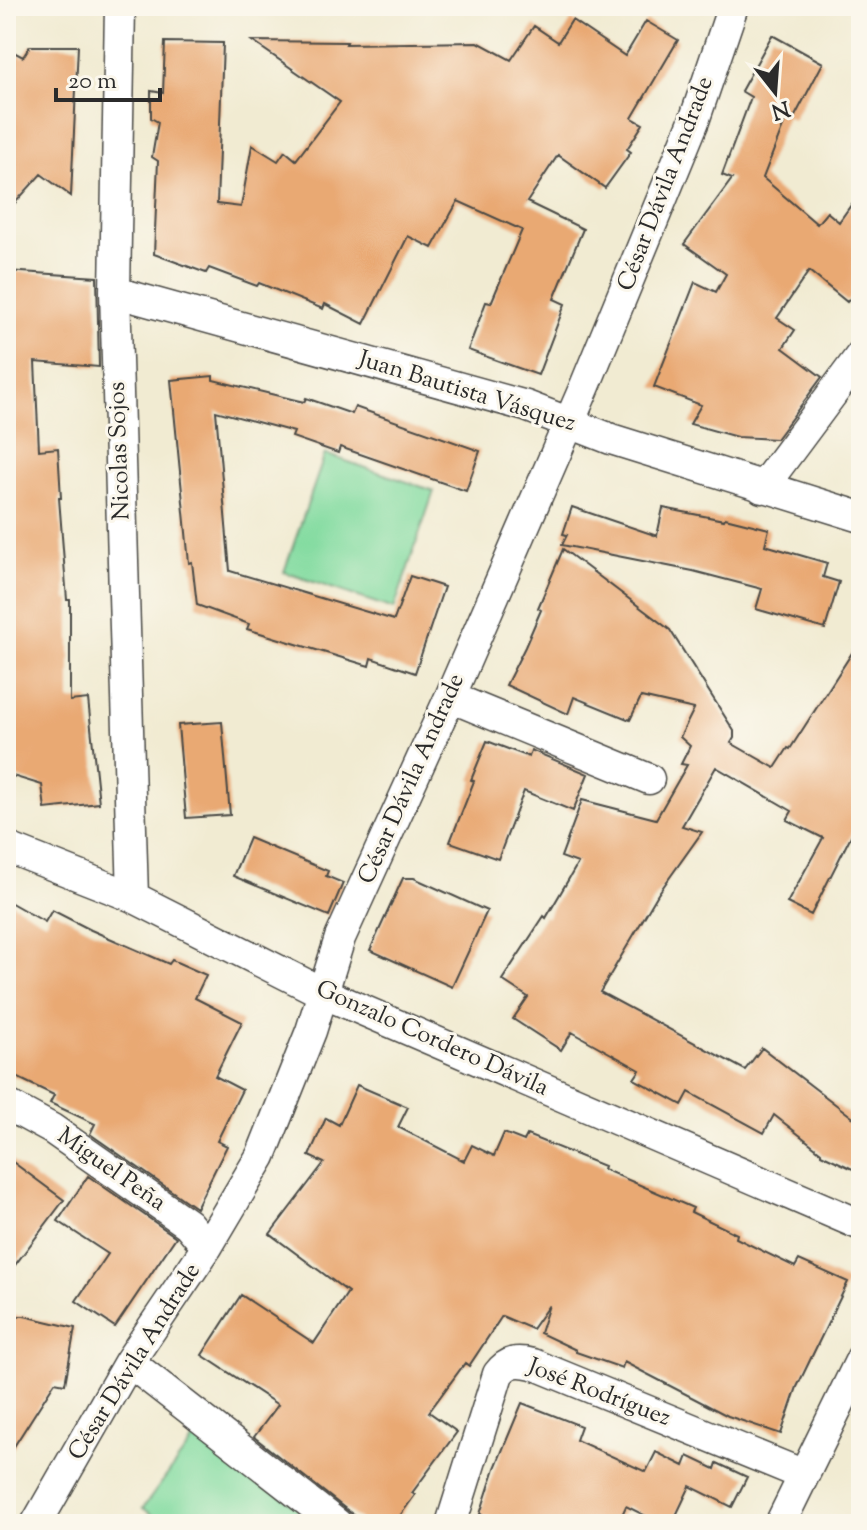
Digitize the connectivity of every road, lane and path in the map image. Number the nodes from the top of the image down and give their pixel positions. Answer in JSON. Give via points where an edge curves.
{"nodes":[{"id":1,"x":120,"y":6,"type":"edge"},
{"id":2,"x":733,"y":6,"type":"edge"},
{"id":3,"x":115,"y":292,"type":"junction"},
{"id":4,"x":861,"y":355,"type":"edge"},
{"id":5,"x":569,"y":422,"type":"junction"},
{"id":6,"x":762,"y":488,"type":"junction"},
{"id":7,"x":861,"y":517,"type":"edge"},
{"id":8,"x":450,"y":697,"type":"junction"},
{"id":9,"x":649,"y":779,"type":"dead end"},
{"id":10,"x":6,"y":847,"type":"edge"},
{"id":11,"x":133,"y":897,"type":"junction"},
{"id":12,"x":323,"y":993,"type":"junction"},
{"id":13,"x":6,"y":1104,"type":"edge"},
{"id":14,"x":861,"y":1225,"type":"edge"},
{"id":15,"x":207,"y":1247,"type":"junction"},
{"id":16,"x":861,"y":1359,"type":"edge"},
{"id":17,"x":129,"y":1362,"type":"junction"},
{"id":18,"x":804,"y":1475,"type":"junction"},
{"id":19,"x":36,"y":1524,"type":"edge"},
{"id":20,"x":337,"y":1524,"type":"edge"},
{"id":21,"x":451,"y":1524,"type":"edge"},
{"id":22,"x":780,"y":1524,"type":"edge"}],
"edges":[{"from":1,"to":3,"type":"street","name":"Nicolas Sojos"},
{"from":2,"to":5,"type":"street","name":"César Dávila Andrade","via":[[694,121]]},
{"from":3,"to":5,"type":"street","name":"Juan Bautista Vásquez"},
{"from":3,"to":11,"type":"street","name":"Nicolas Sojos"},
{"from":4,"to":6,"type":"street"},
{"from":5,"to":6,"type":"street","name":"Juan Bautista Vásquez"},
{"from":5,"to":8,"type":"street","name":"César Dávila Andrade"},
{"from":6,"to":7,"type":"street","name":"Juan Bautista Vásquez"},
{"from":8,"to":9,"type":"street"},
{"from":8,"to":12,"type":"street","name":"César Dávila Andrade","via":[[340,938]]},
{"from":10,"to":11,"type":"street","name":"Gonzalo Cordero Dávila"},
{"from":11,"to":12,"type":"street","name":"Gonzalo Cordero Dávila"},
{"from":12,"to":14,"type":"street","name":"Gonzalo Cordero Dávila"},
{"from":12,"to":15,"type":"street","name":"César Dávila Andrade","via":[[261,1156]]},
{"from":13,"to":15,"type":"street","name":"Miguel Peña","via":[[52,1129],[188,1224]]},
{"from":15,"to":17,"type":"street","name":"César Dávila Andrade"},
{"from":16,"to":18,"type":"street"},
{"from":17,"to":19,"type":"street","name":"César Dávila Andrade"},
{"from":17,"to":20,"type":"street"},
{"from":18,"to":21,"type":"street","name":"José Rodríguez","via":[[533,1364],[511,1362],[498,1374]]},
{"from":18,"to":22,"type":"street"}]}
